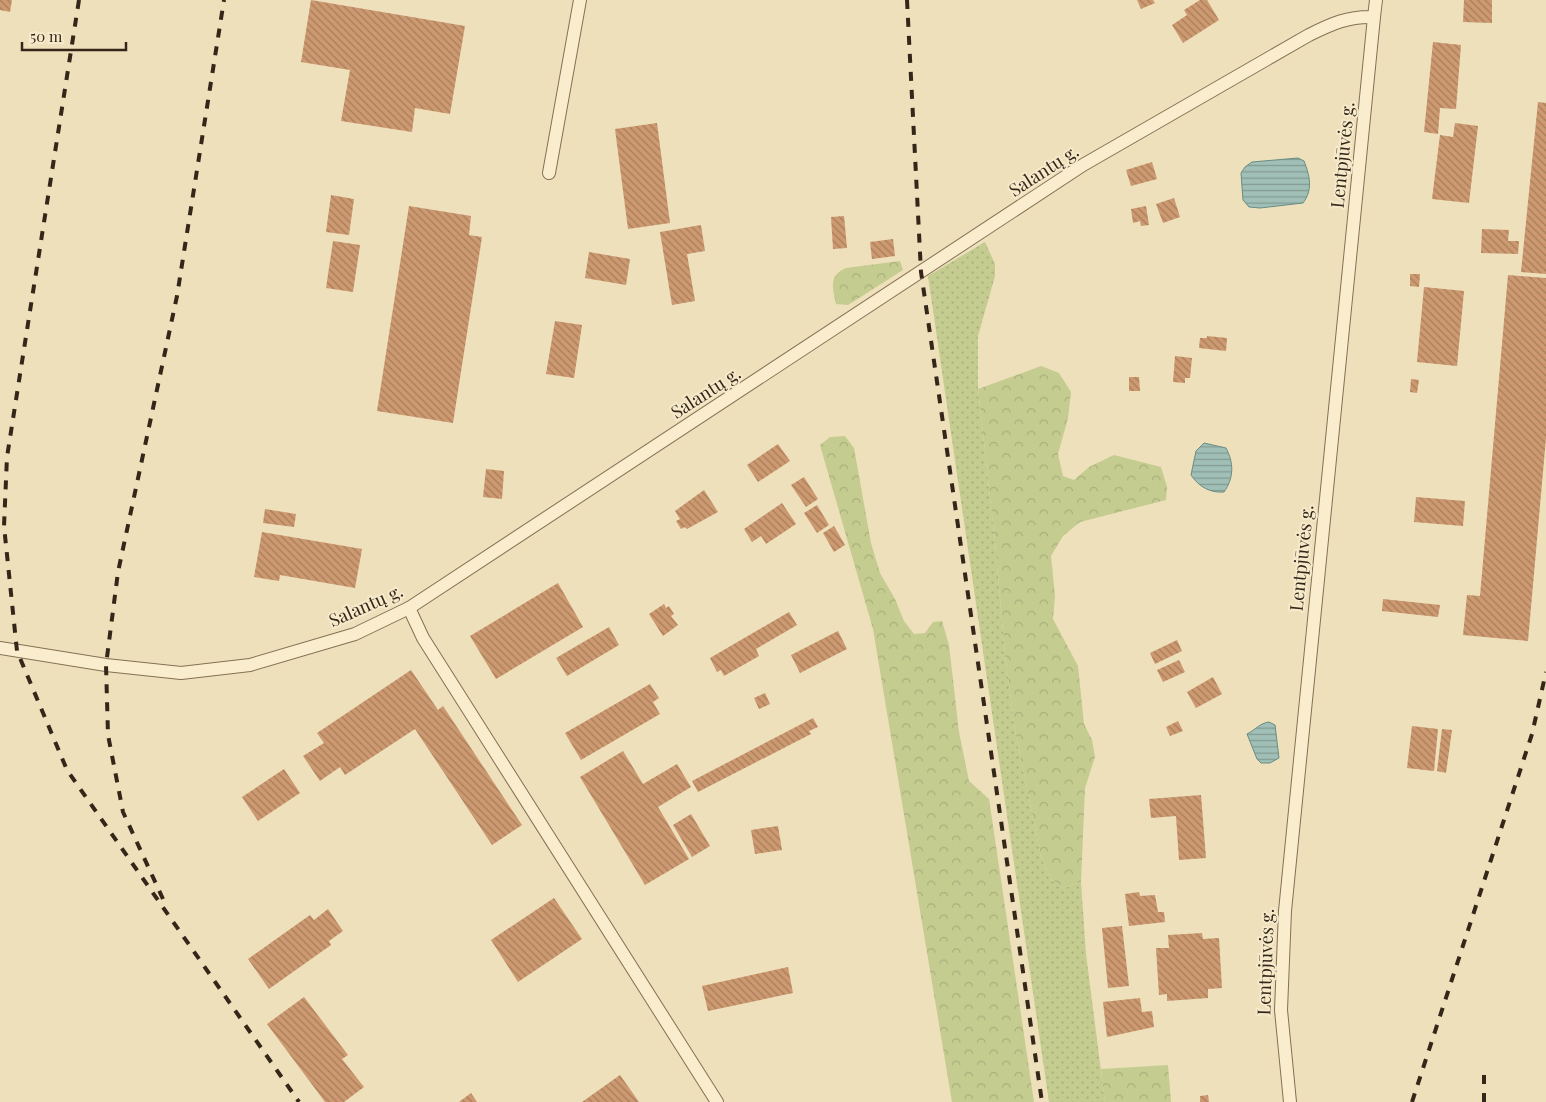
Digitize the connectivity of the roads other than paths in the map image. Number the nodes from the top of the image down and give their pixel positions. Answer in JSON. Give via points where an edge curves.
{"nodes":[{"id":1,"x":580,"y":0,"type":"edge"},
{"id":2,"x":1376,"y":0,"type":"edge"},
{"id":3,"x":1374,"y":17,"type":"junction"},
{"id":4,"x":549,"y":173,"type":"dead end"},
{"id":5,"x":409,"y":608,"type":"junction"},
{"id":6,"x":0,"y":648,"type":"edge"},
{"id":7,"x":717,"y":1102,"type":"edge"},
{"id":8,"x":1290,"y":1102,"type":"edge"}],
"edges":[{"from":1,"to":4,"type":"street"},
{"from":2,"to":3,"type":"street"},
{"from":3,"to":5,"type":"street","name":"Salantų g.","via":[[1340,20],[1309,35],[1083,165]]},
{"from":3,"to":8,"type":"street","name":"Lentpjūvės g.","via":[[1285,912],[1280,1010]]},
{"from":5,"to":6,"type":"street","name":"Salantų g.","via":[[355,634],[250,665],[181,673]]},
{"from":5,"to":7,"type":"street","via":[[423,638]]}]}
